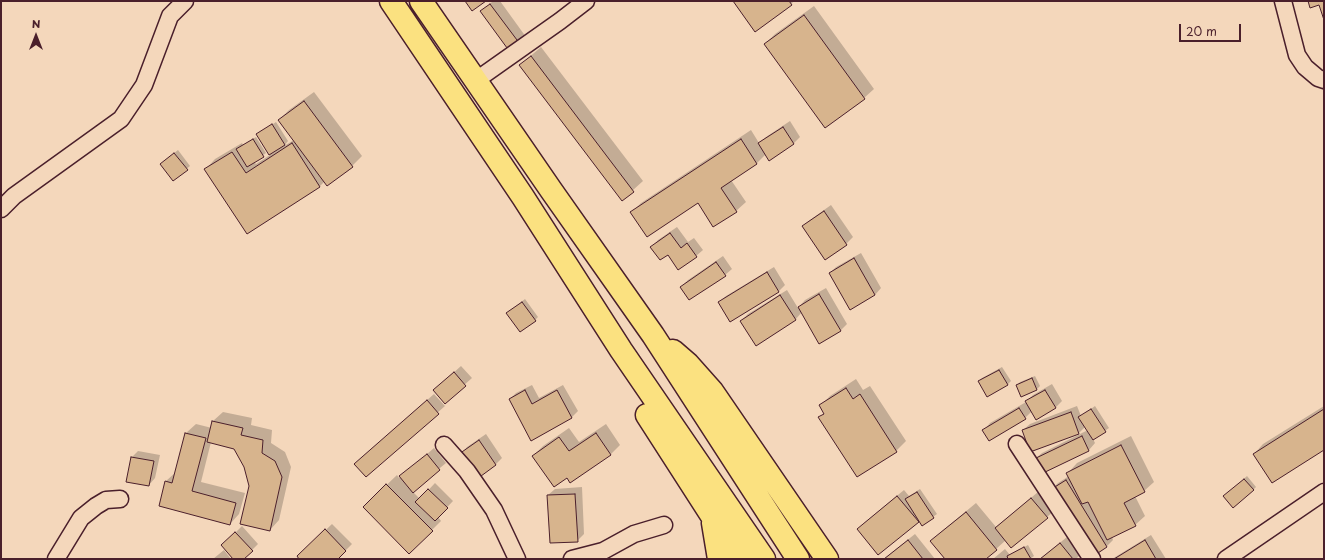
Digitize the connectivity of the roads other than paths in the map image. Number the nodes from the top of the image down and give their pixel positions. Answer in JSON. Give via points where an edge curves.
{"nodes":[{"id":1,"x":184,"y":1,"type":"edge"},
{"id":2,"x":391,"y":1,"type":"edge"},
{"id":3,"x":420,"y":1,"type":"edge"},
{"id":4,"x":586,"y":1,"type":"edge"},
{"id":5,"x":1283,"y":1,"type":"edge"},
{"id":6,"x":1324,"y":80,"type":"edge"},
{"id":7,"x":474,"y":81,"type":"junction"},
{"id":8,"x":1,"y":209,"type":"edge"},
{"id":9,"x":653,"y":335,"type":"junction"},
{"id":10,"x":621,"y":350,"type":"junction"},
{"id":11,"x":1017,"y":444,"type":"dead end"},
{"id":12,"x":444,"y":445,"type":"dead end"},
{"id":13,"x":1324,"y":492,"type":"edge"},
{"id":14,"x":120,"y":499,"type":"dead end"},
{"id":15,"x":712,"y":516,"type":"junction"},
{"id":16,"x":664,"y":525,"type":"dead end"},
{"id":17,"x":56,"y":559,"type":"edge"},
{"id":18,"x":517,"y":559,"type":"edge"},
{"id":19,"x":572,"y":559,"type":"edge"},
{"id":20,"x":719,"y":559,"type":"edge"},
{"id":21,"x":742,"y":559,"type":"edge"},
{"id":22,"x":764,"y":559,"type":"edge"},
{"id":23,"x":798,"y":559,"type":"edge"},
{"id":24,"x":827,"y":559,"type":"edge"},
{"id":25,"x":1092,"y":559,"type":"edge"},
{"id":26,"x":1226,"y":559,"type":"edge"}],
"edges":[{"from":1,"to":8,"type":"street","via":[[170,16],[144,85],[121,119],[14,196]]},
{"from":2,"to":10,"type":"main road","via":[[523,197]]},
{"from":3,"to":7,"type":"main road"},
{"from":4,"to":7,"type":"street"},
{"from":5,"to":6,"type":"street","via":[[1297,55],[1305,67]]},
{"from":7,"to":9,"type":"main road"},
{"from":9,"to":23,"type":"main road"},
{"from":9,"to":24,"type":"main road","via":[[688,364],[712,391]]},
{"from":10,"to":15,"type":"main road","via":[[628,383]]},
{"from":10,"to":22,"type":"main road"},
{"from":11,"to":25,"type":"street"},
{"from":12,"to":18,"type":"street","via":[[467,471],[494,510]]},
{"from":13,"to":26,"type":"street"},
{"from":14,"to":17,"type":"street","via":[[106,500],[81,518]]},
{"from":15,"to":20,"type":"main road"},
{"from":15,"to":21,"type":"main road"},
{"from":16,"to":19,"type":"street","via":[[634,534],[603,551]]}]}
